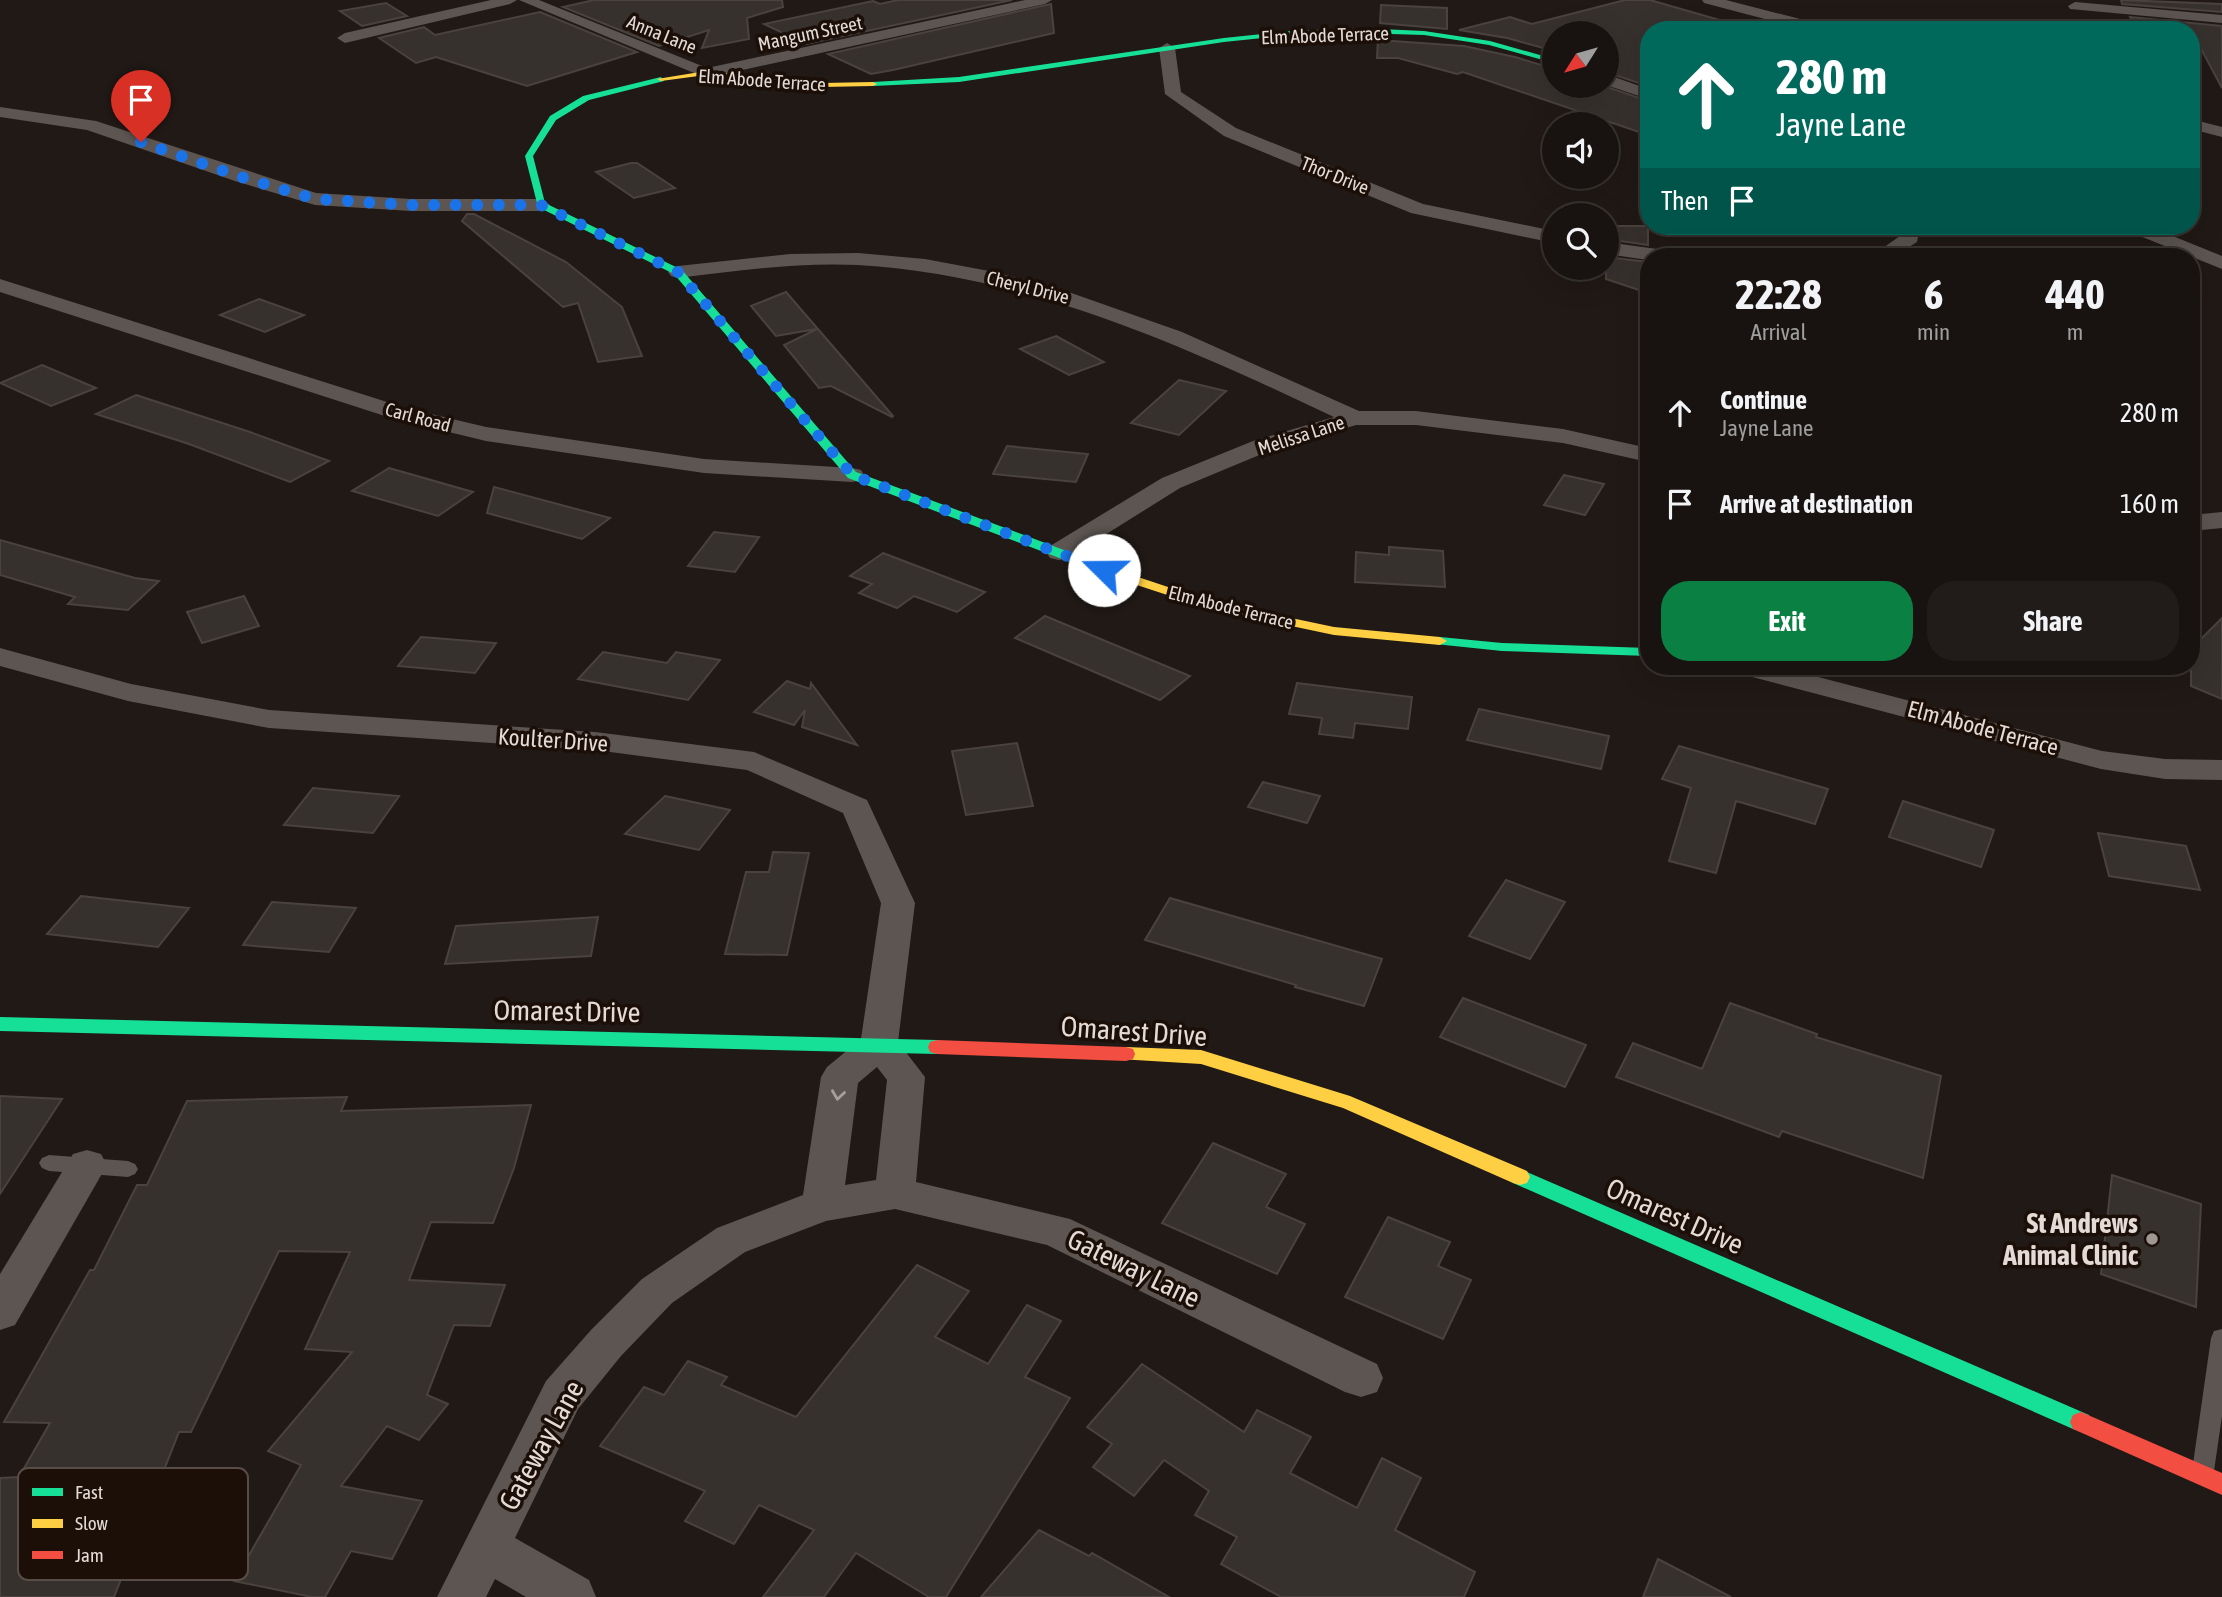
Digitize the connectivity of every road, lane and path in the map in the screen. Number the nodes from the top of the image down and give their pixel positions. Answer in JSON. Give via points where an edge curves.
{"nodes":[{"id":1,"x":510,"y":0,"type":"edge"},
{"id":2,"x":526,"y":0,"type":"edge"},
{"id":3,"x":1045,"y":0,"type":"edge"},
{"id":4,"x":1709,"y":0,"type":"edge"},
{"id":5,"x":2075,"y":8,"type":"edge"},
{"id":6,"x":2222,"y":19,"type":"edge"},
{"id":7,"x":1791,"y":21,"type":"edge"},
{"id":8,"x":345,"y":38,"type":"dead end"},
{"id":9,"x":1167,"y":48,"type":"junction"},
{"id":10,"x":1542,"y":57,"type":"edge"},
{"id":11,"x":705,"y":73,"type":"junction"},
{"id":12,"x":1619,"y":84,"type":"edge"},
{"id":13,"x":1640,"y":91,"type":"edge"},
{"id":14,"x":0,"y":112,"type":"edge"},
{"id":15,"x":2200,"y":126,"type":"edge"},
{"id":16,"x":2222,"y":132,"type":"edge"},
{"id":17,"x":541,"y":205,"type":"junction"},
{"id":18,"x":1542,"y":235,"type":"edge"},
{"id":19,"x":1910,"y":235,"type":"edge"},
{"id":20,"x":2154,"y":235,"type":"edge"},
{"id":21,"x":1894,"y":248,"type":"edge"},
{"id":22,"x":2186,"y":248,"type":"edge"},
{"id":23,"x":1619,"y":250,"type":"edge"},
{"id":24,"x":1640,"y":253,"type":"edge"},
{"id":25,"x":2200,"y":254,"type":"edge"},
{"id":26,"x":2222,"y":263,"type":"edge"},
{"id":27,"x":678,"y":272,"type":"junction"},
{"id":28,"x":0,"y":285,"type":"edge"},
{"id":29,"x":1354,"y":418,"type":"junction"},
{"id":30,"x":1640,"y":453,"type":"edge"},
{"id":31,"x":852,"y":475,"type":"junction"},
{"id":32,"x":2222,"y":520,"type":"edge"},
{"id":33,"x":2200,"y":522,"type":"edge"},
{"id":34,"x":1059,"y":552,"type":"junction"},
{"id":35,"x":1640,"y":652,"type":"edge"},
{"id":36,"x":0,"y":657,"type":"edge"},
{"id":37,"x":1777,"y":675,"type":"edge"},
{"id":38,"x":2222,"y":770,"type":"edge"},
{"id":39,"x":0,"y":1024,"type":"edge"},
{"id":40,"x":879,"y":1045,"type":"junction"},
{"id":41,"x":68,"y":1164,"type":"joint"},
{"id":42,"x":128,"y":1169,"type":"dead end"},
{"id":43,"x":895,"y":1193,"type":"junction"},
{"id":44,"x":822,"y":1205,"type":"junction"},
{"id":45,"x":0,"y":1312,"type":"edge"},
{"id":46,"x":2222,"y":1338,"type":"edge"},
{"id":47,"x":1361,"y":1378,"type":"dead end"},
{"id":48,"x":2212,"y":1480,"type":"edge"},
{"id":49,"x":485,"y":1547,"type":"junction"},
{"id":50,"x":461,"y":1597,"type":"edge"},
{"id":51,"x":572,"y":1597,"type":"edge"}],
"edges":[{"from":1,"to":8,"type":"street"},
{"from":2,"to":11,"type":"street","name":"Anna Lane"},
{"from":3,"to":11,"type":"street","name":"Mangum Street"},
{"from":4,"to":7,"type":"street"},
{"from":5,"to":6,"type":"street"},
{"from":9,"to":10,"type":"street","name":"Elm Abode Terrace","via":[[1360,30],[1464,37]]},
{"from":9,"to":11,"type":"street","name":"Elm Abode Terrace","via":[[937,82],[822,85]]},
{"from":9,"to":18,"type":"street","name":"Thor Drive","via":[[1173,94],[1230,132],[1418,209]]},
{"from":11,"to":17,"type":"street","name":"Elm Abode Terrace","via":[[645,81],[586,98],[553,118],[529,156]]},
{"from":12,"to":13,"type":"street"},
{"from":14,"to":17,"type":"street","via":[[90,125],[315,199]]},
{"from":15,"to":16,"type":"street"},
{"from":17,"to":27,"type":"street","name":"Elm Abode Terrace"},
{"from":19,"to":21,"type":"street"},
{"from":20,"to":22,"type":"street"},
{"from":23,"to":24,"type":"street"},
{"from":25,"to":26,"type":"street"},
{"from":27,"to":29,"type":"street","name":"Cheryl Drive","via":[[772,261],[857,259],[951,269],[1018,283],[1150,325]]},
{"from":27,"to":31,"type":"street","name":"Elm Abode Terrace"},
{"from":28,"to":31,"type":"street","name":"Carl Road","via":[[399,413],[486,434],[704,466]]},
{"from":29,"to":30,"type":"street","name":"Melissa Lane","via":[[1416,418],[1550,435]]},
{"from":29,"to":34,"type":"street","name":"Melissa Lane","via":[[1261,446],[1171,484]]},
{"from":31,"to":34,"type":"street","name":"Elm Abode Terrace"},
{"from":32,"to":33,"type":"street"},
{"from":34,"to":35,"type":"street","name":"Elm Abode Terrace","via":[[1207,604],[1334,631],[1502,646]]},
{"from":36,"to":40,"type":"street","name":"Koulter Drive","via":[[128,692],[269,719],[595,741],[754,761],[856,807],[898,903]]},
{"from":37,"to":38,"type":"street","name":"Elm Abode Terrace","via":[[2101,760],[2165,769]]},
{"from":39,"to":40,"type":"street","name":"Omarest Drive"},
{"from":40,"to":43,"type":"street","via":[[906,1077]]},
{"from":40,"to":44,"type":"street","one_way":true,"via":[[840,1077]]},
{"from":40,"to":48,"type":"street","name":"Omarest Drive","via":[[1202,1057],[1350,1102]]},
{"from":41,"to":42,"type":"lane"},
{"from":41,"to":45,"type":"street"},
{"from":43,"to":44,"type":"street","name":"Gateway Lane"},
{"from":43,"to":47,"type":"street","name":"Gateway Lane","via":[[1056,1231]]},
{"from":44,"to":49,"type":"street","name":"Gateway Lane","via":[[731,1240],[657,1291],[562,1395]]},
{"from":46,"to":48,"type":"lane"},
{"from":49,"to":50,"type":"street","name":"Gateway Lane"},
{"from":49,"to":51,"type":"street"}]}
